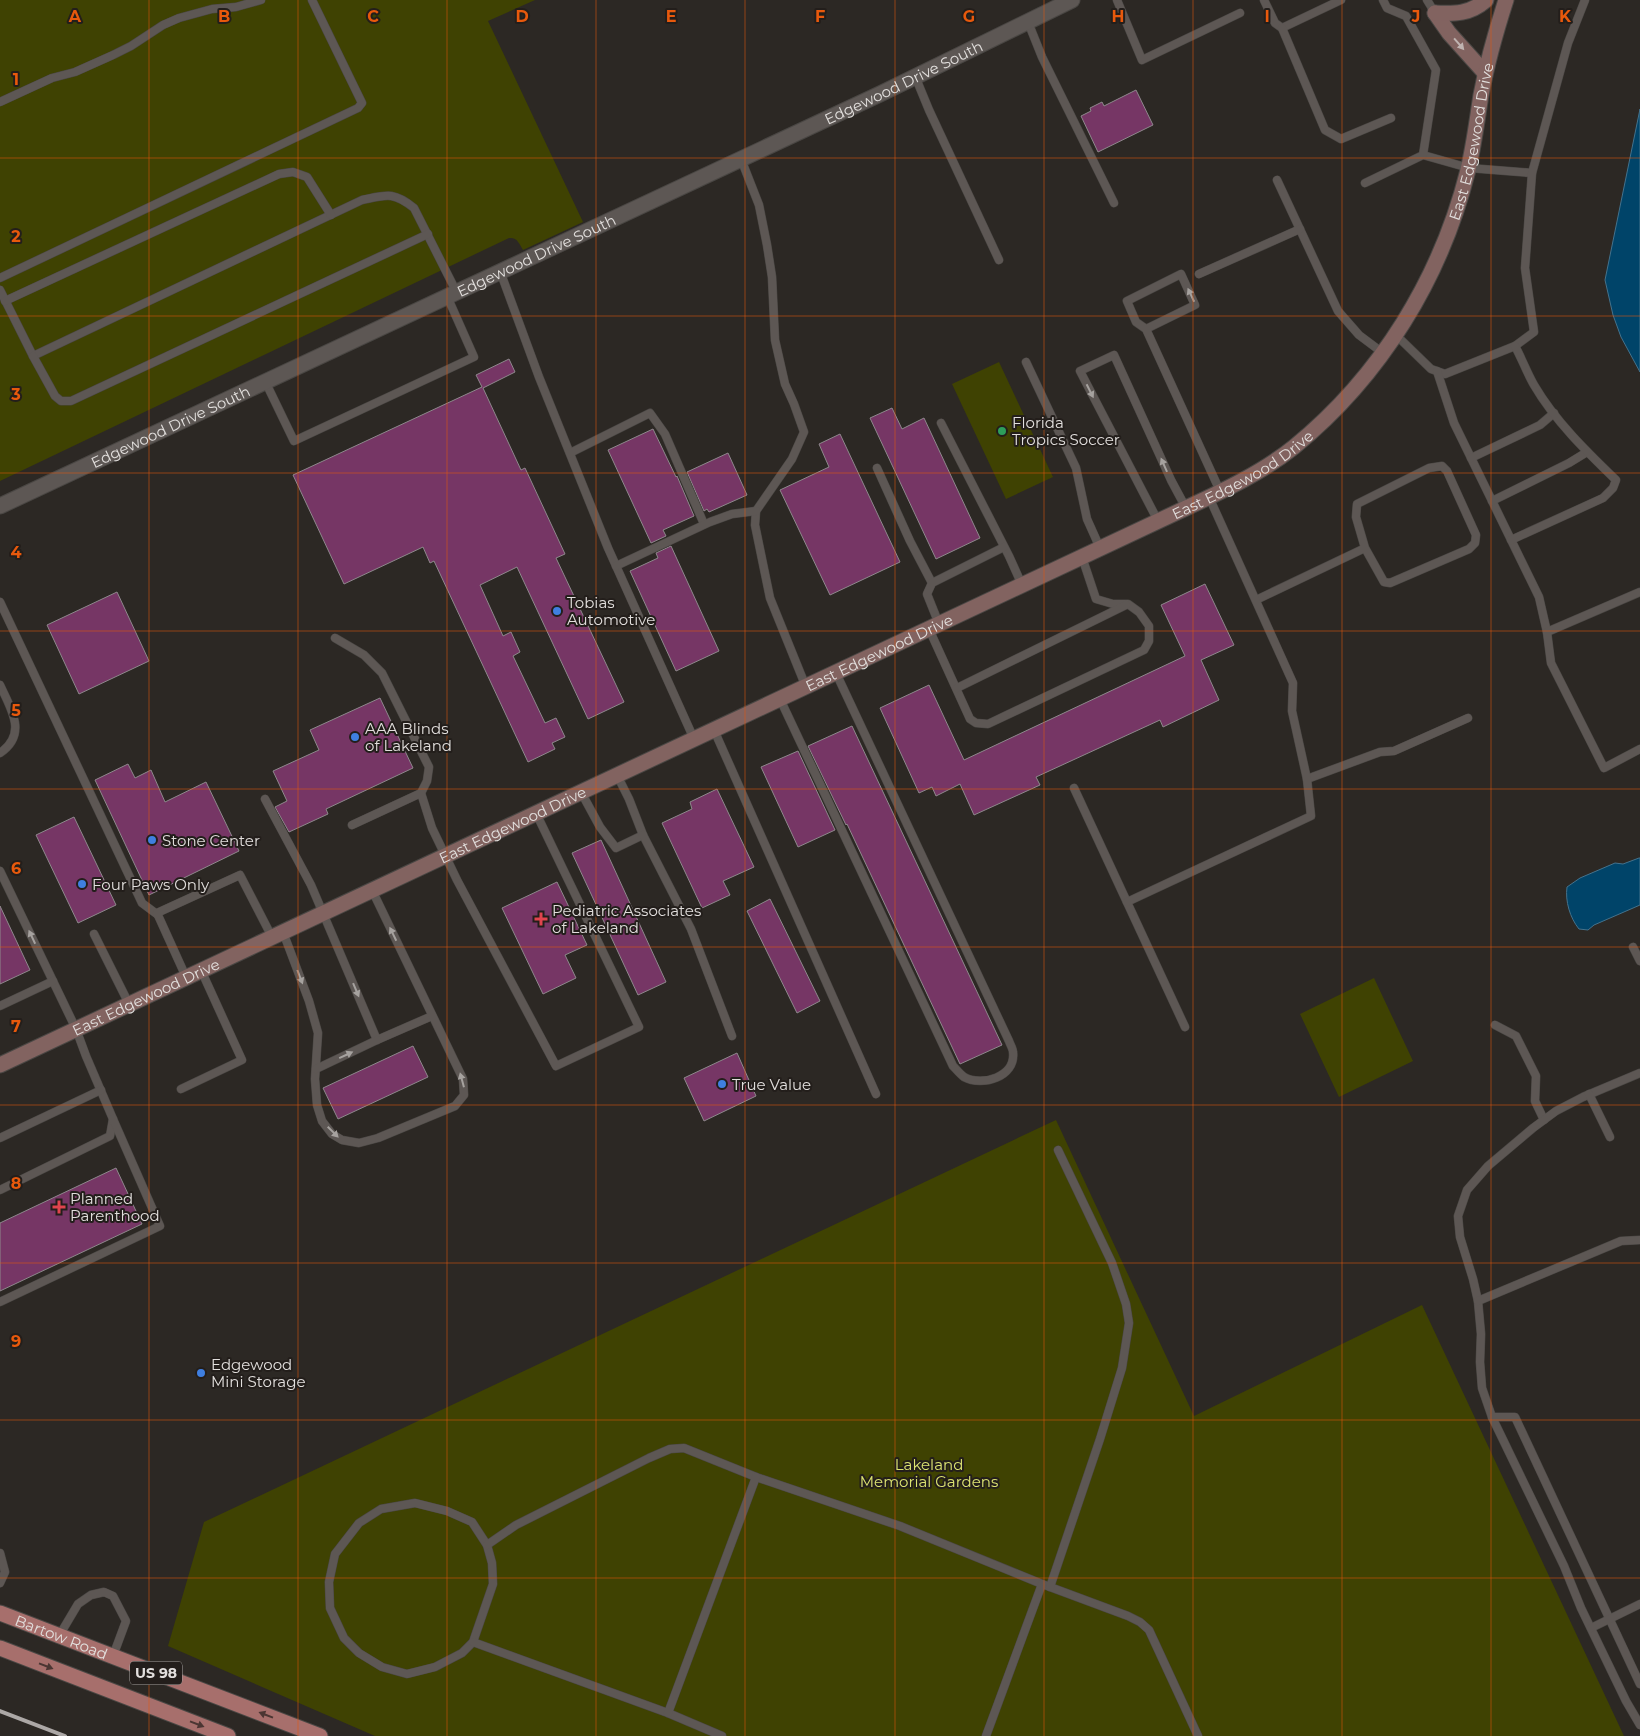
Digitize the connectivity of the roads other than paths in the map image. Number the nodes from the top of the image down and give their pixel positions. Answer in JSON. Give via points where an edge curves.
{"nodes":[{"id":1,"x":261,"y":0,"type":"edge"},
{"id":2,"x":312,"y":0,"type":"edge"},
{"id":3,"x":1072,"y":0,"type":"edge"},
{"id":4,"x":1117,"y":0,"type":"edge"},
{"id":5,"x":1264,"y":0,"type":"edge"},
{"id":6,"x":1341,"y":0,"type":"edge"},
{"id":7,"x":1383,"y":0,"type":"edge"},
{"id":8,"x":1486,"y":0,"type":"edge"},
{"id":9,"x":1506,"y":0,"type":"edge"},
{"id":10,"x":1585,"y":0,"type":"edge"},
{"id":11,"x":1431,"y":7,"type":"edge"},
{"id":12,"x":1240,"y":13,"type":"dead end"},
{"id":13,"x":1028,"y":22,"type":"junction"},
{"id":14,"x":1282,"y":28,"type":"junction"},
{"id":15,"x":1485,"y":74,"type":"junction"},
{"id":16,"x":916,"y":76,"type":"junction"},
{"id":17,"x":0,"y":102,"type":"edge"},
{"id":18,"x":1391,"y":118,"type":"dead end"},
{"id":19,"x":1423,"y":155,"type":"junction"},
{"id":20,"x":741,"y":159,"type":"junction"},
{"id":21,"x":1469,"y":168,"type":"junction"},
{"id":22,"x":1532,"y":173,"type":"junction"},
{"id":23,"x":1277,"y":180,"type":"dead end"},
{"id":24,"x":1365,"y":183,"type":"dead end"},
{"id":25,"x":1114,"y":204,"type":"dead end"},
{"id":26,"x":331,"y":215,"type":"junction"},
{"id":27,"x":1300,"y":229,"type":"junction"},
{"id":28,"x":428,"y":234,"type":"junction"},
{"id":29,"x":999,"y":260,"type":"dead end"},
{"id":30,"x":500,"y":271,"type":"junction"},
{"id":31,"x":1199,"y":274,"type":"dead end"},
{"id":32,"x":0,"y":278,"type":"edge"},
{"id":33,"x":0,"y":290,"type":"edge"},
{"id":34,"x":452,"y":294,"type":"junction"},
{"id":35,"x":5,"y":301,"type":"junction"},
{"id":36,"x":1146,"y":329,"type":"junction"},
{"id":37,"x":1396,"y":335,"type":"junction"},
{"id":38,"x":1515,"y":346,"type":"junction"},
{"id":39,"x":1383,"y":353,"type":"junction"},
{"id":40,"x":33,"y":356,"type":"junction"},
{"id":41,"x":1026,"y":362,"type":"dead end"},
{"id":42,"x":1437,"y":371,"type":"junction"},
{"id":43,"x":265,"y":381,"type":"junction"},
{"id":44,"x":1554,"y":413,"type":"junction"},
{"id":45,"x":941,"y":423,"type":"dead end"},
{"id":46,"x":1587,"y":452,"type":"junction"},
{"id":47,"x":570,"y":453,"type":"junction"},
{"id":48,"x":1471,"y":458,"type":"junction"},
{"id":49,"x":877,"y":468,"type":"dead end"},
{"id":50,"x":1215,"y":494,"type":"junction"},
{"id":51,"x":1492,"y":501,"type":"junction"},
{"id":52,"x":0,"y":506,"type":"edge"},
{"id":53,"x":1186,"y":508,"type":"junction"},
{"id":54,"x":756,"y":511,"type":"junction"},
{"id":55,"x":1158,"y":521,"type":"junction"},
{"id":56,"x":704,"y":524,"type":"junction"},
{"id":57,"x":1511,"y":540,"type":"junction"},
{"id":58,"x":1004,"y":547,"type":"junction"},
{"id":59,"x":1100,"y":548,"type":"junction"},
{"id":60,"x":1365,"y":548,"type":"junction"},
{"id":61,"x":1082,"y":557,"type":"junction"},
{"id":62,"x":616,"y":566,"type":"junction"},
{"id":63,"x":932,"y":583,"type":"junction"},
{"id":64,"x":1022,"y":585,"type":"junction"},
{"id":65,"x":1640,"y":592,"type":"edge"},
{"id":66,"x":1256,"y":600,"type":"junction"},
{"id":67,"x":0,"y":602,"type":"edge"},
{"id":68,"x":1128,"y":604,"type":"junction"},
{"id":69,"x":934,"y":626,"type":"junction"},
{"id":70,"x":1547,"y":632,"type":"junction"},
{"id":71,"x":335,"y":638,"type":"dead end"},
{"id":72,"x":836,"y":673,"type":"junction"},
{"id":73,"x":0,"y":685,"type":"edge"},
{"id":74,"x":806,"y":687,"type":"junction"},
{"id":75,"x":957,"y":688,"type":"junction"},
{"id":76,"x":780,"y":699,"type":"junction"},
{"id":77,"x":1468,"y":718,"type":"dead end"},
{"id":78,"x":714,"y":730,"type":"junction"},
{"id":79,"x":694,"y":739,"type":"junction"},
{"id":80,"x":1640,"y":749,"type":"edge"},
{"id":81,"x":0,"y":753,"type":"edge"},
{"id":82,"x":617,"y":775,"type":"junction"},
{"id":83,"x":1307,"y":779,"type":"junction"},
{"id":84,"x":1074,"y":788,"type":"dead end"},
{"id":85,"x":581,"y":792,"type":"junction"},
{"id":86,"x":421,"y":793,"type":"junction"},
{"id":87,"x":265,"y":799,"type":"dead end"},
{"id":88,"x":536,"y":813,"type":"junction"},
{"id":89,"x":352,"y":825,"type":"dead end"},
{"id":90,"x":643,"y":835,"type":"junction"},
{"id":91,"x":445,"y":856,"type":"junction"},
{"id":92,"x":0,"y":871,"type":"edge"},
{"id":93,"x":372,"y":890,"type":"junction"},
{"id":94,"x":1127,"y":902,"type":"junction"},
{"id":95,"x":322,"y":914,"type":"junction"},
{"id":96,"x":158,"y":915,"type":"junction"},
{"id":97,"x":94,"y":934,"type":"dead end"},
{"id":98,"x":277,"y":935,"type":"junction"},
{"id":99,"x":1633,"y":947,"type":"dead end"},
{"id":100,"x":1640,"y":962,"type":"edge"},
{"id":101,"x":201,"y":970,"type":"junction"},
{"id":102,"x":186,"y":977,"type":"junction"},
{"id":103,"x":52,"y":981,"type":"junction"},
{"id":104,"x":130,"y":1004,"type":"junction"},
{"id":105,"x":0,"y":1006,"type":"edge"},
{"id":106,"x":432,"y":1016,"type":"junction"},
{"id":107,"x":1495,"y":1025,"type":"dead end"},
{"id":108,"x":1185,"y":1027,"type":"dead end"},
{"id":109,"x":76,"y":1029,"type":"junction"},
{"id":110,"x":732,"y":1036,"type":"dead end"},
{"id":111,"x":377,"y":1040,"type":"junction"},
{"id":112,"x":0,"y":1065,"type":"edge"},
{"id":113,"x":316,"y":1069,"type":"junction"},
{"id":114,"x":1640,"y":1073,"type":"edge"},
{"id":115,"x":181,"y":1089,"type":"dead end"},
{"id":116,"x":101,"y":1090,"type":"junction"},
{"id":117,"x":876,"y":1094,"type":"dead end"},
{"id":118,"x":1589,"y":1094,"type":"junction"},
{"id":119,"x":113,"y":1119,"type":"junction"},
{"id":120,"x":1544,"y":1120,"type":"junction"},
{"id":121,"x":1610,"y":1137,"type":"dead end"},
{"id":122,"x":0,"y":1138,"type":"edge"},
{"id":123,"x":1058,"y":1150,"type":"dead end"},
{"id":124,"x":0,"y":1190,"type":"edge"},
{"id":125,"x":1640,"y":1240,"type":"edge"},
{"id":126,"x":1478,"y":1301,"type":"junction"},
{"id":127,"x":0,"y":1302,"type":"edge"},
{"id":128,"x":1492,"y":1417,"type":"junction"},
{"id":129,"x":756,"y":1477,"type":"junction"},
{"id":130,"x":487,"y":1545,"type":"junction"},
{"id":131,"x":0,"y":1554,"type":"edge"},
{"id":132,"x":0,"y":1583,"type":"edge"},
{"id":133,"x":1046,"y":1586,"type":"junction"},
{"id":134,"x":1640,"y":1604,"type":"edge"},
{"id":135,"x":0,"y":1613,"type":"edge"},
{"id":136,"x":1609,"y":1619,"type":"junction"},
{"id":137,"x":1592,"y":1628,"type":"junction"},
{"id":138,"x":59,"y":1636,"type":"junction"},
{"id":139,"x":473,"y":1642,"type":"junction"},
{"id":140,"x":0,"y":1648,"type":"edge"},
{"id":141,"x":113,"y":1656,"type":"junction"},
{"id":142,"x":1640,"y":1684,"type":"edge"},
{"id":143,"x":668,"y":1713,"type":"junction"},
{"id":144,"x":1640,"y":1725,"type":"edge"},
{"id":145,"x":314,"y":1735,"type":"edge"},
{"id":146,"x":228,"y":1736,"type":"edge"},
{"id":147,"x":722,"y":1736,"type":"edge"},
{"id":148,"x":986,"y":1736,"type":"edge"},
{"id":149,"x":1198,"y":1736,"type":"edge"}],
"edges":[{"from":1,"to":17,"type":"lane","via":[[179,18],[105,59],[52,78]]},
{"from":2,"to":32,"type":"lane","via":[[362,103],[358,108]]},
{"from":3,"to":13,"type":"street","name":"Edgewood Drive South"},
{"from":4,"to":12,"type":"lane","via":[[1142,60]]},
{"from":5,"to":14,"type":"lane","via":[[1275,23]]},
{"from":6,"to":14,"type":"lane"},
{"from":7,"to":19,"type":"lane","via":[[1387,8],[1406,16],[1436,70]]},
{"from":8,"to":11,"type":"main road","via":[[1468,12],[1454,14]]},
{"from":9,"to":15,"type":"main road","name":"East Edgewood Drive"},
{"from":10,"to":22,"type":"lane","via":[[1568,43]]},
{"from":11,"to":15,"type":"main road","one_way":true},
{"from":13,"to":16,"type":"street","name":"Edgewood Drive South"},
{"from":13,"to":25,"type":"lane"},
{"from":14,"to":18,"type":"lane","via":[[1325,130],[1341,138]]},
{"from":15,"to":21,"type":"main road","name":"East Edgewood Drive"},
{"from":16,"to":20,"type":"street","name":"Edgewood Drive South"},
{"from":16,"to":29,"type":"lane"},
{"from":19,"to":21,"type":"lane"},
{"from":19,"to":24,"type":"lane"},
{"from":20,"to":30,"type":"street","name":"Edgewood Drive South"},
{"from":20,"to":54,"type":"lane","via":[[758,205],[767,245],[775,340],[785,384],[804,432],[792,459]]},
{"from":21,"to":22,"type":"lane"},
{"from":21,"to":37,"type":"main road","name":"East Edgewood Drive","via":[[1453,223],[1430,276]]},
{"from":22,"to":38,"type":"lane","via":[[1525,268],[1534,332]]},
{"from":23,"to":27,"type":"lane"},
{"from":26,"to":28,"type":"lane","via":[[362,200],[388,195],[402,198],[414,208]]},
{"from":26,"to":35,"type":"lane","via":[[307,177],[293,172],[279,174]]},
{"from":26,"to":40,"type":"lane"},
{"from":27,"to":31,"type":"lane"},
{"from":27,"to":39,"type":"lane","via":[[1338,311],[1359,336]]},
{"from":28,"to":34,"type":"lane"},
{"from":28,"to":40,"type":"lane","via":[[71,401],[61,401],[55,396]]},
{"from":30,"to":34,"type":"street","name":"Edgewood Drive South"},
{"from":30,"to":47,"type":"lane"},
{"from":33,"to":35,"type":"lane"},
{"from":34,"to":43,"type":"street","name":"Edgewood Drive South"},
{"from":34,"to":43,"type":"lane","via":[[474,357],[294,441]]},
{"from":35,"to":40,"type":"lane"},
{"from":36,"to":36,"type":"lane","one_way":true,"via":[[1196,305],[1181,274],[1127,301],[1136,322]]},
{"from":36,"to":50,"type":"lane"},
{"from":37,"to":39,"type":"main road","name":"East Edgewood Drive"},
{"from":37,"to":42,"type":"lane"},
{"from":38,"to":42,"type":"lane","via":[[1445,374]]},
{"from":38,"to":44,"type":"lane","via":[[1534,385]]},
{"from":39,"to":50,"type":"main road","name":"East Edgewood Drive","via":[[1331,413],[1294,447]]},
{"from":41,"to":59,"type":"lane","via":[[1076,468],[1087,519]]},
{"from":42,"to":48,"type":"lane","via":[[1454,423]]},
{"from":43,"to":52,"type":"street","name":"Edgewood Drive South"},
{"from":44,"to":46,"type":"lane"},
{"from":44,"to":48,"type":"lane","via":[[1540,425]]},
{"from":45,"to":58,"type":"lane"},
{"from":46,"to":51,"type":"lane"},
{"from":46,"to":57,"type":"lane","via":[[1616,480],[1613,488],[1603,498]]},
{"from":47,"to":56,"type":"lane","via":[[650,413],[664,434]]},
{"from":47,"to":62,"type":"lane"},
{"from":48,"to":51,"type":"lane"},
{"from":49,"to":63,"type":"lane"},
{"from":50,"to":53,"type":"main road","name":"East Edgewood Drive"},
{"from":50,"to":66,"type":"lane"},
{"from":51,"to":57,"type":"lane"},
{"from":53,"to":55,"type":"main road","name":"East Edgewood Drive"},
{"from":53,"to":55,"type":"lane","one_way":true,"via":[[1170,480],[1114,355],[1080,371]]},
{"from":54,"to":56,"type":"lane","via":[[732,514]]},
{"from":54,"to":74,"type":"lane","via":[[754,525],[770,598]]},
{"from":55,"to":59,"type":"main road","name":"East Edgewood Drive"},
{"from":56,"to":62,"type":"lane"},
{"from":57,"to":70,"type":"lane","via":[[1539,597]]},
{"from":58,"to":63,"type":"lane"},
{"from":58,"to":64,"type":"lane"},
{"from":59,"to":61,"type":"main road","name":"East Edgewood Drive"},
{"from":60,"to":60,"type":"lane","via":[[1384,582],[1390,584],[1469,549],[1475,543],[1476,535],[1442,466],[1430,468],[1357,504],[1356,517]]},
{"from":60,"to":66,"type":"lane"},
{"from":61,"to":64,"type":"main road","name":"East Edgewood Drive"},
{"from":61,"to":68,"type":"lane","via":[[1096,599]]},
{"from":62,"to":79,"type":"lane"},
{"from":63,"to":69,"type":"lane","via":[[927,594]]},
{"from":64,"to":69,"type":"main road","name":"East Edgewood Drive"},
{"from":65,"to":70,"type":"lane"},
{"from":66,"to":83,"type":"lane","via":[[1293,683],[1292,711]]},
{"from":67,"to":96,"type":"lane","via":[[142,903]]},
{"from":68,"to":75,"type":"lane"},
{"from":68,"to":75,"type":"lane","via":[[1150,626],[1149,641],[1144,650],[1128,658],[988,724],[970,719]]},
{"from":69,"to":72,"type":"main road","name":"East Edgewood Drive"},
{"from":69,"to":75,"type":"lane"},
{"from":70,"to":80,"type":"lane","via":[[1551,663],[1604,768]]},
{"from":71,"to":86,"type":"lane","via":[[364,655],[386,680],[428,767]]},
{"from":72,"to":74,"type":"main road","name":"East Edgewood Drive"},
{"from":72,"to":76,"type":"lane","via":[[1009,1041],[1012,1062],[1007,1071],[994,1079],[977,1082],[963,1076],[953,1066]]},
{"from":73,"to":81,"type":"lane","via":[[16,723],[10,742]]},
{"from":74,"to":76,"type":"main road","name":"East Edgewood Drive"},
{"from":76,"to":78,"type":"main road","name":"East Edgewood Drive"},
{"from":77,"to":83,"type":"lane","via":[[1394,752],[1380,752]]},
{"from":78,"to":79,"type":"main road","name":"East Edgewood Drive"},
{"from":78,"to":117,"type":"lane"},
{"from":79,"to":82,"type":"main road","name":"East Edgewood Drive"},
{"from":82,"to":85,"type":"main road","name":"East Edgewood Drive"},
{"from":82,"to":90,"type":"lane"},
{"from":83,"to":94,"type":"lane","via":[[1311,816]]},
{"from":84,"to":94,"type":"lane"},
{"from":85,"to":88,"type":"main road","name":"East Edgewood Drive"},
{"from":85,"to":90,"type":"lane","via":[[616,848]]},
{"from":86,"to":89,"type":"lane"},
{"from":86,"to":91,"type":"lane"},
{"from":87,"to":95,"type":"lane","via":[[299,861]]},
{"from":88,"to":91,"type":"main road","name":"East Edgewood Drive"},
{"from":88,"to":91,"type":"lane","via":[[639,1028],[556,1066]]},
{"from":90,"to":110,"type":"lane","via":[[691,929]]},
{"from":91,"to":93,"type":"main road","name":"East Edgewood Drive"},
{"from":103,"to":92,"type":"lane","one_way":true},
{"from":93,"to":95,"type":"main road","name":"East Edgewood Drive"},
{"from":106,"to":93,"type":"lane","one_way":true},
{"from":94,"to":108,"type":"lane"},
{"from":95,"to":98,"type":"main road","name":"East Edgewood Drive"},
{"from":95,"to":111,"type":"lane","one_way":true},
{"from":96,"to":98,"type":"lane","via":[[240,875]]},
{"from":96,"to":102,"type":"lane"},
{"from":97,"to":104,"type":"lane"},
{"from":98,"to":101,"type":"main road","name":"East Edgewood Drive"},
{"from":98,"to":113,"type":"lane","one_way":true,"via":[[309,1001],[318,1033]]},
{"from":99,"to":100,"type":"lane"},
{"from":101,"to":102,"type":"main road","name":"East Edgewood Drive"},
{"from":101,"to":115,"type":"lane","via":[[242,1060]]},
{"from":102,"to":104,"type":"main road","name":"East Edgewood Drive"},
{"from":103,"to":105,"type":"lane"},
{"from":103,"to":109,"type":"lane"},
{"from":104,"to":109,"type":"main road","name":"East Edgewood Drive"},
{"from":106,"to":111,"type":"lane"},
{"from":113,"to":106,"type":"lane","one_way":true,"via":[[317,1105],[322,1120],[332,1134],[342,1140],[359,1143],[378,1138],[455,1106],[464,1095],[463,1079]]},
{"from":107,"to":120,"type":"lane","via":[[1516,1036],[1536,1076],[1535,1101]]},
{"from":109,"to":112,"type":"main road","name":"East Edgewood Drive"},
{"from":109,"to":116,"type":"lane"},
{"from":113,"to":111,"type":"lane","one_way":true},
{"from":114,"to":118,"type":"lane"},
{"from":116,"to":119,"type":"lane"},
{"from":116,"to":122,"type":"lane"},
{"from":118,"to":120,"type":"lane"},
{"from":118,"to":121,"type":"lane"},
{"from":119,"to":124,"type":"lane","via":[[110,1136]]},
{"from":119,"to":127,"type":"lane","via":[[160,1226]]},
{"from":120,"to":126,"type":"lane","via":[[1488,1166],[1467,1190],[1458,1216],[1460,1237]]},
{"from":123,"to":133,"type":"lane","via":[[1112,1263],[1129,1323],[1122,1368],[1100,1439]]},
{"from":125,"to":126,"type":"lane","via":[[1622,1241]]},
{"from":126,"to":128,"type":"lane","via":[[1482,1388]]},
{"from":128,"to":136,"type":"lane","via":[[1515,1417]]},
{"from":128,"to":137,"type":"lane"},
{"from":129,"to":130,"type":"lane","via":[[684,1448],[670,1449],[516,1524]]},
{"from":129,"to":133,"type":"lane","via":[[900,1526]]},
{"from":129,"to":143,"type":"lane"},
{"from":130,"to":139,"type":"lane","via":[[493,1584]]},
{"from":130,"to":139,"type":"lane","via":[[472,1522],[447,1511],[415,1503],[381,1509],[359,1523],[335,1554],[329,1582],[330,1608],[344,1638],[359,1653],[382,1667],[407,1674],[435,1667],[462,1653]]},
{"from":131,"to":132,"type":"lane","via":[[5,1572]]},
{"from":133,"to":148,"type":"lane"},
{"from":133,"to":149,"type":"lane","via":[[1128,1616],[1149,1630]]},
{"from":134,"to":136,"type":"lane"},
{"from":135,"to":138,"type":"main road","name":"Bartow Road","number":"US 98"},
{"from":136,"to":137,"type":"lane"},
{"from":136,"to":142,"type":"lane"},
{"from":137,"to":144,"type":"lane"},
{"from":138,"to":141,"type":"main road","name":"Bartow Road","number":"US 98"},
{"from":138,"to":141,"type":"lane","via":[[78,1604],[91,1595],[104,1592],[112,1596],[126,1621]]},
{"from":139,"to":143,"type":"lane"},
{"from":140,"to":146,"type":"main road","number":"US 98","one_way":true},
{"from":145,"to":141,"type":"main road","name":"Bartow Road","number":"US 98","one_way":true},
{"from":143,"to":147,"type":"lane"}]}
